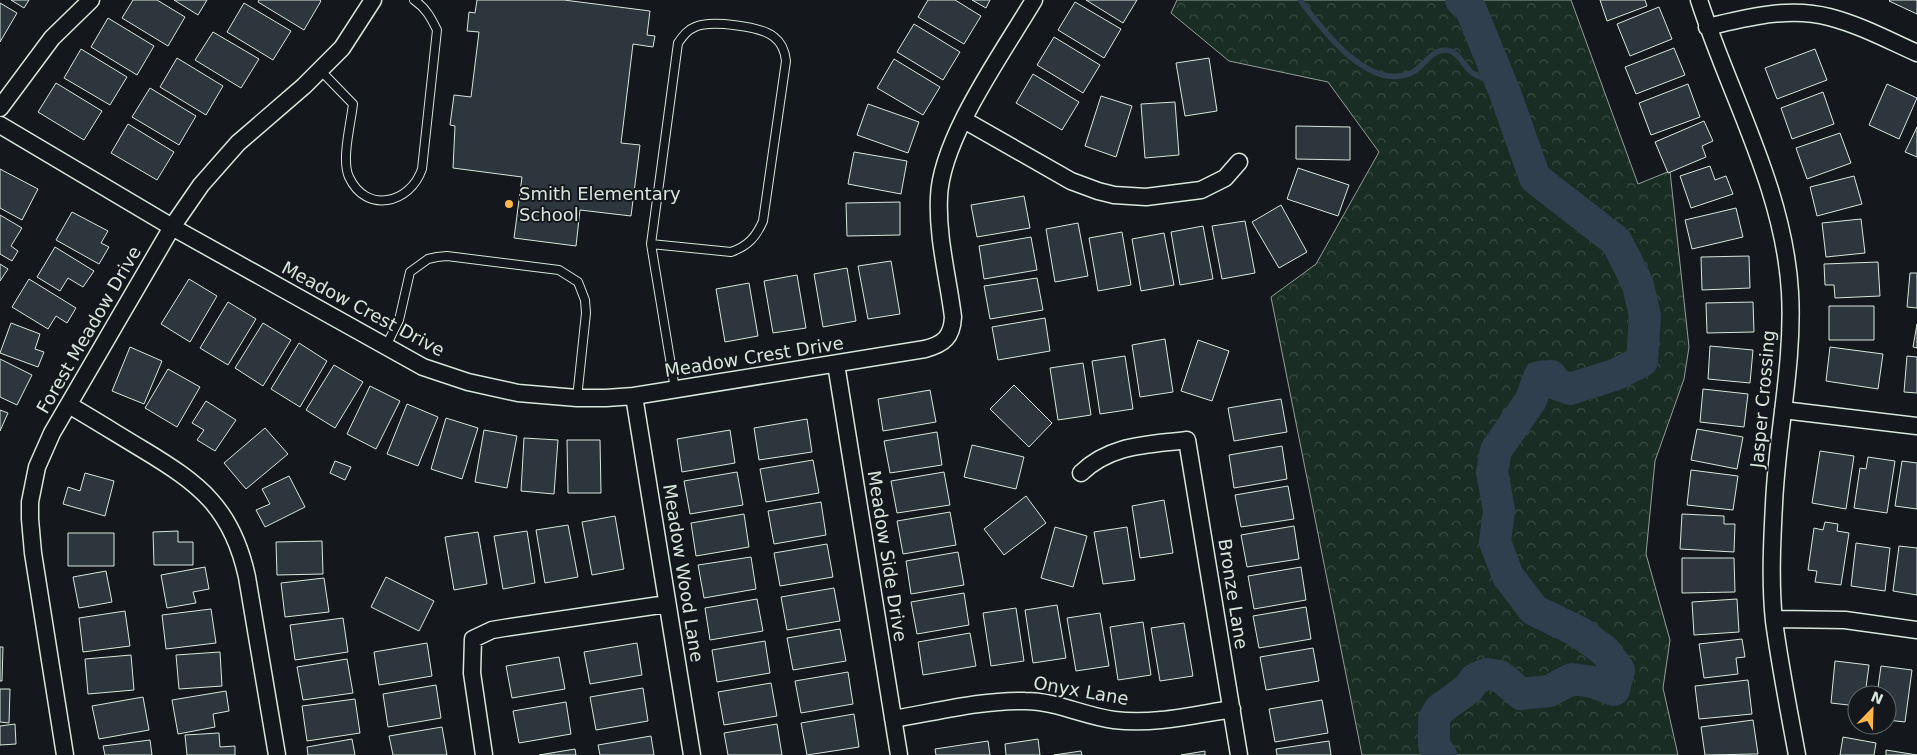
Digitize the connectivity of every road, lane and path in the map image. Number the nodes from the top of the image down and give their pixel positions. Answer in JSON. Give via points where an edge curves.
{"nodes":[{"id":1,"x":91,"y":0,"type":"edge"},
{"id":2,"x":373,"y":0,"type":"edge"},
{"id":3,"x":414,"y":0,"type":"edge"},
{"id":4,"x":1034,"y":0,"type":"edge"},
{"id":5,"x":1699,"y":0,"type":"edge"},
{"id":6,"x":1708,"y":27,"type":"junction"},
{"id":7,"x":1917,"y":53,"type":"edge"},
{"id":8,"x":320,"y":70,"type":"junction"},
{"id":9,"x":0,"y":108,"type":"edge"},
{"id":10,"x":964,"y":120,"type":"junction"},
{"id":11,"x":0,"y":125,"type":"edge"},
{"id":12,"x":1239,"y":162,"type":"dead end"},
{"id":13,"x":172,"y":227,"type":"junction"},
{"id":14,"x":651,"y":244,"type":"junction"},
{"id":15,"x":386,"y":346,"type":"junction"},
{"id":16,"x":836,"y":364,"type":"junction"},
{"id":17,"x":675,"y":390,"type":"junction"},
{"id":18,"x":634,"y":396,"type":"junction"},
{"id":19,"x":577,"y":398,"type":"junction"},
{"id":20,"x":69,"y":405,"type":"junction"},
{"id":21,"x":1783,"y":410,"type":"junction"},
{"id":22,"x":1917,"y":426,"type":"edge"},
{"id":23,"x":1082,"y":472,"type":"dead end"},
{"id":24,"x":667,"y":604,"type":"junction"},
{"id":25,"x":1774,"y":619,"type":"junction"},
{"id":26,"x":1917,"y":630,"type":"edge"},
{"id":27,"x":1232,"y":709,"type":"junction"},
{"id":28,"x":893,"y":718,"type":"junction"},
{"id":29,"x":65,"y":755,"type":"edge"},
{"id":30,"x":277,"y":755,"type":"edge"},
{"id":31,"x":484,"y":755,"type":"edge"},
{"id":32,"x":692,"y":755,"type":"edge"},
{"id":33,"x":899,"y":755,"type":"edge"},
{"id":34,"x":1239,"y":755,"type":"edge"},
{"id":35,"x":1797,"y":755,"type":"edge"}],
"edges":[{"from":1,"to":9,"type":"street","via":[[52,38]]},
{"from":2,"to":8,"type":"street","name":"Forest Meadow Drive","via":[[342,48]]},
{"from":3,"to":8,"type":"lane","via":[[421,5],[437,30],[422,170],[410,190],[394,198],[376,199],[355,187],[346,165],[353,104]]},
{"from":4,"to":10,"type":"street"},
{"from":5,"to":6,"type":"street","name":"Jasper Crossing"},
{"from":6,"to":7,"type":"street","via":[[1749,17],[1790,13],[1827,16],[1861,27]]},
{"from":6,"to":21,"type":"street","name":"Jasper Crossing","via":[[1766,178],[1783,236],[1790,291],[1790,357]]},
{"from":8,"to":13,"type":"street","name":"Forest Meadow Drive","via":[[225,156]]},
{"from":10,"to":12,"type":"street","via":[[1071,181],[1114,195],[1146,197],[1201,190],[1225,178]]},
{"from":10,"to":16,"type":"street","name":"Meadow Crest Drive","via":[[943,167],[938,197],[940,238],[953,317],[948,337],[941,344],[925,349]]},
{"from":11,"to":13,"type":"street","name":"Meadow Crest Drive"},
{"from":13,"to":15,"type":"street","name":"Meadow Crest Drive"},
{"from":13,"to":20,"type":"street","name":"Forest Meadow Drive"},
{"from":14,"to":14,"type":"lane","via":[[678,43],[693,27],[704,24],[756,29],[774,36],[785,51],[786,60],[763,221],[758,232],[742,248],[731,252]]},
{"from":14,"to":17,"type":"lane"},
{"from":15,"to":19,"type":"street","name":"Meadow Crest Drive","via":[[423,367],[468,382],[518,393]]},
{"from":15,"to":19,"type":"lane","via":[[399,320],[410,272],[428,259],[447,256],[559,270],[578,282],[585,300]]},
{"from":16,"to":17,"type":"street","name":"Meadow Crest Drive"},
{"from":16,"to":28,"type":"street","name":"Meadow Side Drive"},
{"from":17,"to":18,"type":"street","name":"Meadow Crest Drive"},
{"from":18,"to":19,"type":"street","name":"Meadow Crest Drive"},
{"from":18,"to":24,"type":"street","name":"Meadow Wood Lane"},
{"from":20,"to":29,"type":"street","name":"Forest Meadow Drive","via":[[37,467],[30,502],[33,553]]},
{"from":20,"to":30,"type":"street","via":[[182,474],[208,496],[227,521],[247,577]]},
{"from":21,"to":22,"type":"street"},
{"from":21,"to":25,"type":"street","name":"Jasper Crossing","via":[[1774,504]]},
{"from":23,"to":27,"type":"street","name":"Bronze Lane","via":[[1092,462],[1114,450],[1187,440]]},
{"from":24,"to":31,"type":"street","via":[[492,630],[473,639],[472,674]]},
{"from":24,"to":32,"type":"street","name":"Meadow Wood Lane"},
{"from":25,"to":26,"type":"street","via":[[1845,620]]},
{"from":25,"to":35,"type":"street","name":"Jasper Crossing"},
{"from":27,"to":28,"type":"street","name":"Onyx Lane","via":[[1165,720],[1131,721],[1097,717],[1038,701],[1024,701]]},
{"from":27,"to":34,"type":"street","name":"Bronze Lane"},
{"from":28,"to":33,"type":"street","name":"Meadow Side Drive"}]}
